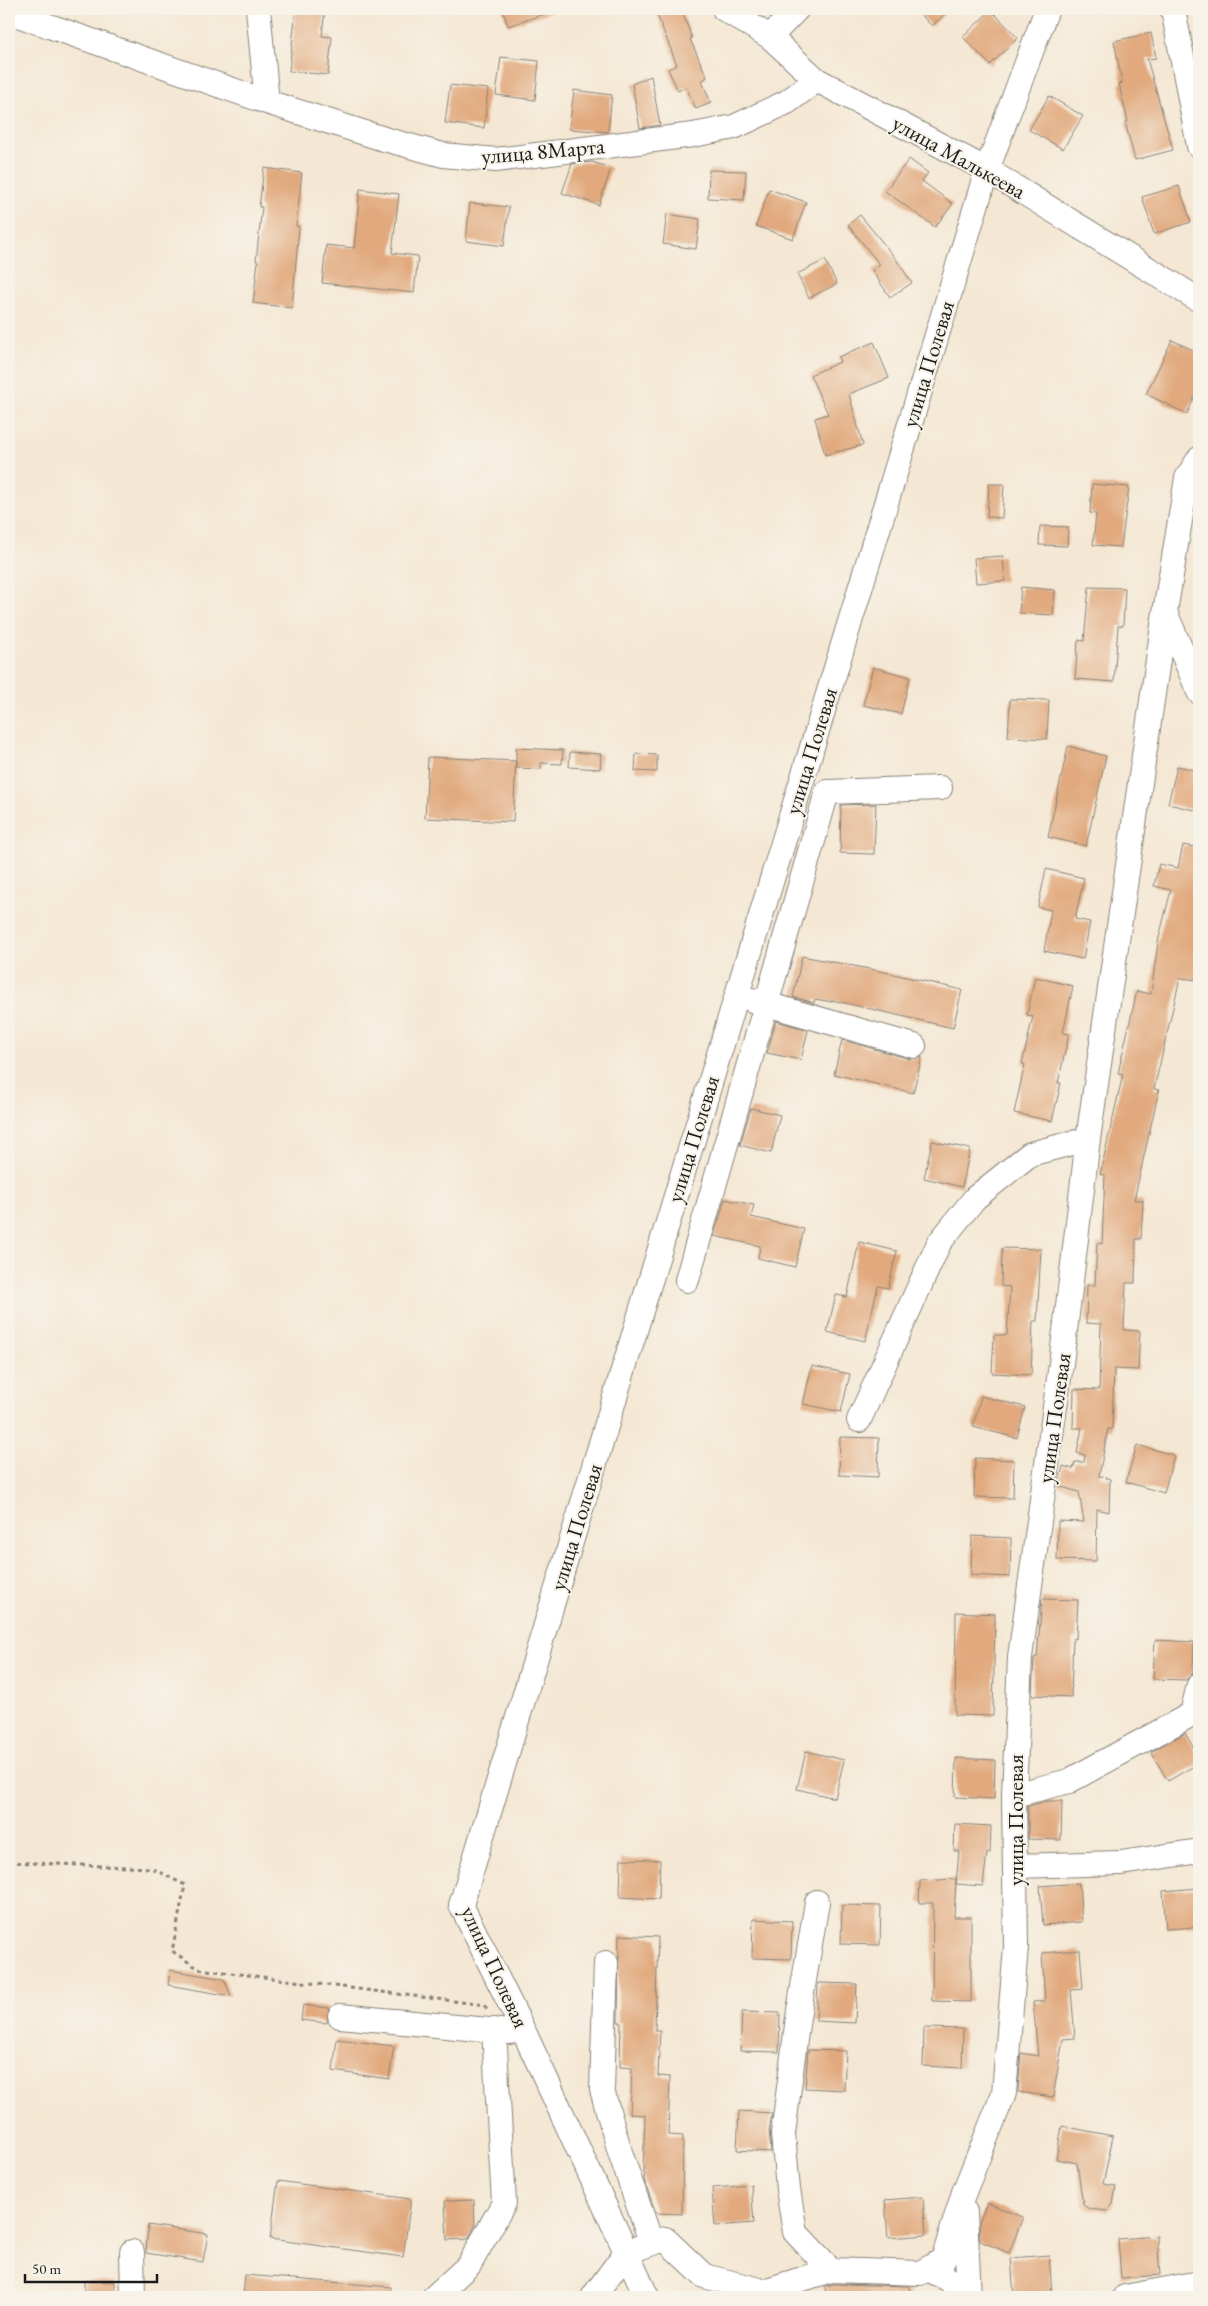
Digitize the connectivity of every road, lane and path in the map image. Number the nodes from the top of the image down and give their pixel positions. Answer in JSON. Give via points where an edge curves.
{"nodes":[{"id":1,"x":258,"y":9,"type":"edge"},
{"id":2,"x":724,"y":9,"type":"edge"},
{"id":3,"x":797,"y":9,"type":"edge"},
{"id":4,"x":1047,"y":9,"type":"edge"},
{"id":5,"x":1173,"y":9,"type":"edge"},
{"id":6,"x":9,"y":12,"type":"edge"},
{"id":7,"x":770,"y":37,"type":"junction"},
{"id":8,"x":817,"y":80,"type":"junction"},
{"id":9,"x":266,"y":102,"type":"junction"},
{"id":10,"x":1199,"y":146,"type":"edge"},
{"id":11,"x":987,"y":170,"type":"junction"},
{"id":12,"x":1199,"y":300,"type":"edge"},
{"id":13,"x":1199,"y":459,"type":"edge"},
{"id":14,"x":1165,"y":612,"type":"junction"},
{"id":15,"x":1199,"y":692,"type":"edge"},
{"id":16,"x":940,"y":788,"type":"dead end"},
{"id":17,"x":737,"y":996,"type":"junction"},
{"id":18,"x":766,"y":1004,"type":"junction"},
{"id":19,"x":914,"y":1046,"type":"dead end"},
{"id":20,"x":1088,"y":1139,"type":"junction"},
{"id":21,"x":687,"y":1280,"type":"dead end"},
{"id":22,"x":859,"y":1420,"type":"dead end"},
{"id":23,"x":1199,"y":1685,"type":"edge"},
{"id":24,"x":1014,"y":1796,"type":"junction"},
{"id":25,"x":1199,"y":1851,"type":"edge"},
{"id":26,"x":9,"y":1862,"type":"edge"},
{"id":27,"x":1015,"y":1866,"type":"junction"},
{"id":28,"x":817,"y":1902,"type":"dead end"},
{"id":29,"x":606,"y":1963,"type":"dead end"},
{"id":30,"x":340,"y":2016,"type":"dead end"},
{"id":31,"x":494,"y":2030,"type":"junction"},
{"id":32,"x":526,"y":2034,"type":"junction"},
{"id":33,"x":964,"y":2192,"type":"junction"},
{"id":34,"x":651,"y":2242,"type":"junction"},
{"id":35,"x":132,"y":2252,"type":"dead end"},
{"id":36,"x":626,"y":2252,"type":"junction"},
{"id":37,"x":928,"y":2268,"type":"junction"},
{"id":38,"x":831,"y":2270,"type":"junction"},
{"id":39,"x":1199,"y":2283,"type":"edge"},
{"id":40,"x":133,"y":2297,"type":"edge"},
{"id":41,"x":434,"y":2297,"type":"edge"},
{"id":42,"x":593,"y":2297,"type":"edge"},
{"id":43,"x":647,"y":2297,"type":"edge"},
{"id":44,"x":967,"y":2297,"type":"edge"},
{"id":45,"x":1125,"y":2297,"type":"edge"}],
"edges":[{"from":1,"to":9,"type":"street"},
{"from":2,"to":7,"type":"street","name":"улица Малькеева"},
{"from":3,"to":7,"type":"street"},
{"from":4,"to":11,"type":"street","name":"улица Полевая"},
{"from":5,"to":10,"type":"street"},
{"from":6,"to":9,"type":"street","name":"улица 8Марта"},
{"from":7,"to":8,"type":"street","name":"улица Малькеева"},
{"from":8,"to":9,"type":"street","name":"улица 8Марта","via":[[787,102],[734,127],[496,160],[443,155]]},
{"from":8,"to":11,"type":"street","name":"улица Малькеева"},
{"from":11,"to":12,"type":"street","name":"улица Малькеева"},
{"from":11,"to":17,"type":"street","name":"улица Полевая"},
{"from":13,"to":14,"type":"street","name":"улица Полевая","via":[[1187,478]]},
{"from":14,"to":15,"type":"street"},
{"from":14,"to":20,"type":"street","name":"улица Полевая"},
{"from":16,"to":18,"type":"street","via":[[827,792]]},
{"from":17,"to":18,"type":"street"},
{"from":17,"to":32,"type":"street","name":"улица Полевая","via":[[461,1904]]},
{"from":18,"to":19,"type":"street"},
{"from":18,"to":21,"type":"street"},
{"from":20,"to":22,"type":"street","via":[[1030,1154],[975,1198],[939,1243]]},
{"from":20,"to":24,"type":"street","name":"улица Полевая","via":[[1062,1364],[1020,1657]]},
{"from":23,"to":24,"type":"street","via":[[1192,1714],[1069,1781]]},
{"from":24,"to":27,"type":"street","name":"улица Полевая"},
{"from":25,"to":27,"type":"street","via":[[1121,1863]]},
{"from":26,"to":31,"type":"path","via":[[151,1868],[185,1885],[172,1951],[199,1969],[485,2005]]},
{"from":27,"to":33,"type":"street","name":"улица Полевая","via":[[1016,1948],[1004,2093]]},
{"from":28,"to":38,"type":"street","via":[[783,2134],[795,2232]]},
{"from":29,"to":34,"type":"street","via":[[602,2090]]},
{"from":30,"to":31,"type":"street"},
{"from":31,"to":32,"type":"street"},
{"from":31,"to":41,"type":"street","via":[[504,2203],[468,2265]]},
{"from":32,"to":36,"type":"street","name":"улица Полевая"},
{"from":33,"to":37,"type":"street","name":"улица Полевая","via":[[943,2260]]},
{"from":33,"to":44,"type":"street"},
{"from":34,"to":36,"type":"street"},
{"from":34,"to":38,"type":"street","via":[[665,2239],[704,2276],[764,2291]]},
{"from":35,"to":40,"type":"street"},
{"from":36,"to":42,"type":"street"},
{"from":36,"to":43,"type":"street","name":"улица Полевая"},
{"from":37,"to":38,"type":"street","via":[[920,2273]]},
{"from":37,"to":44,"type":"street","via":[[948,2279]]},
{"from":39,"to":45,"type":"street"}]}
